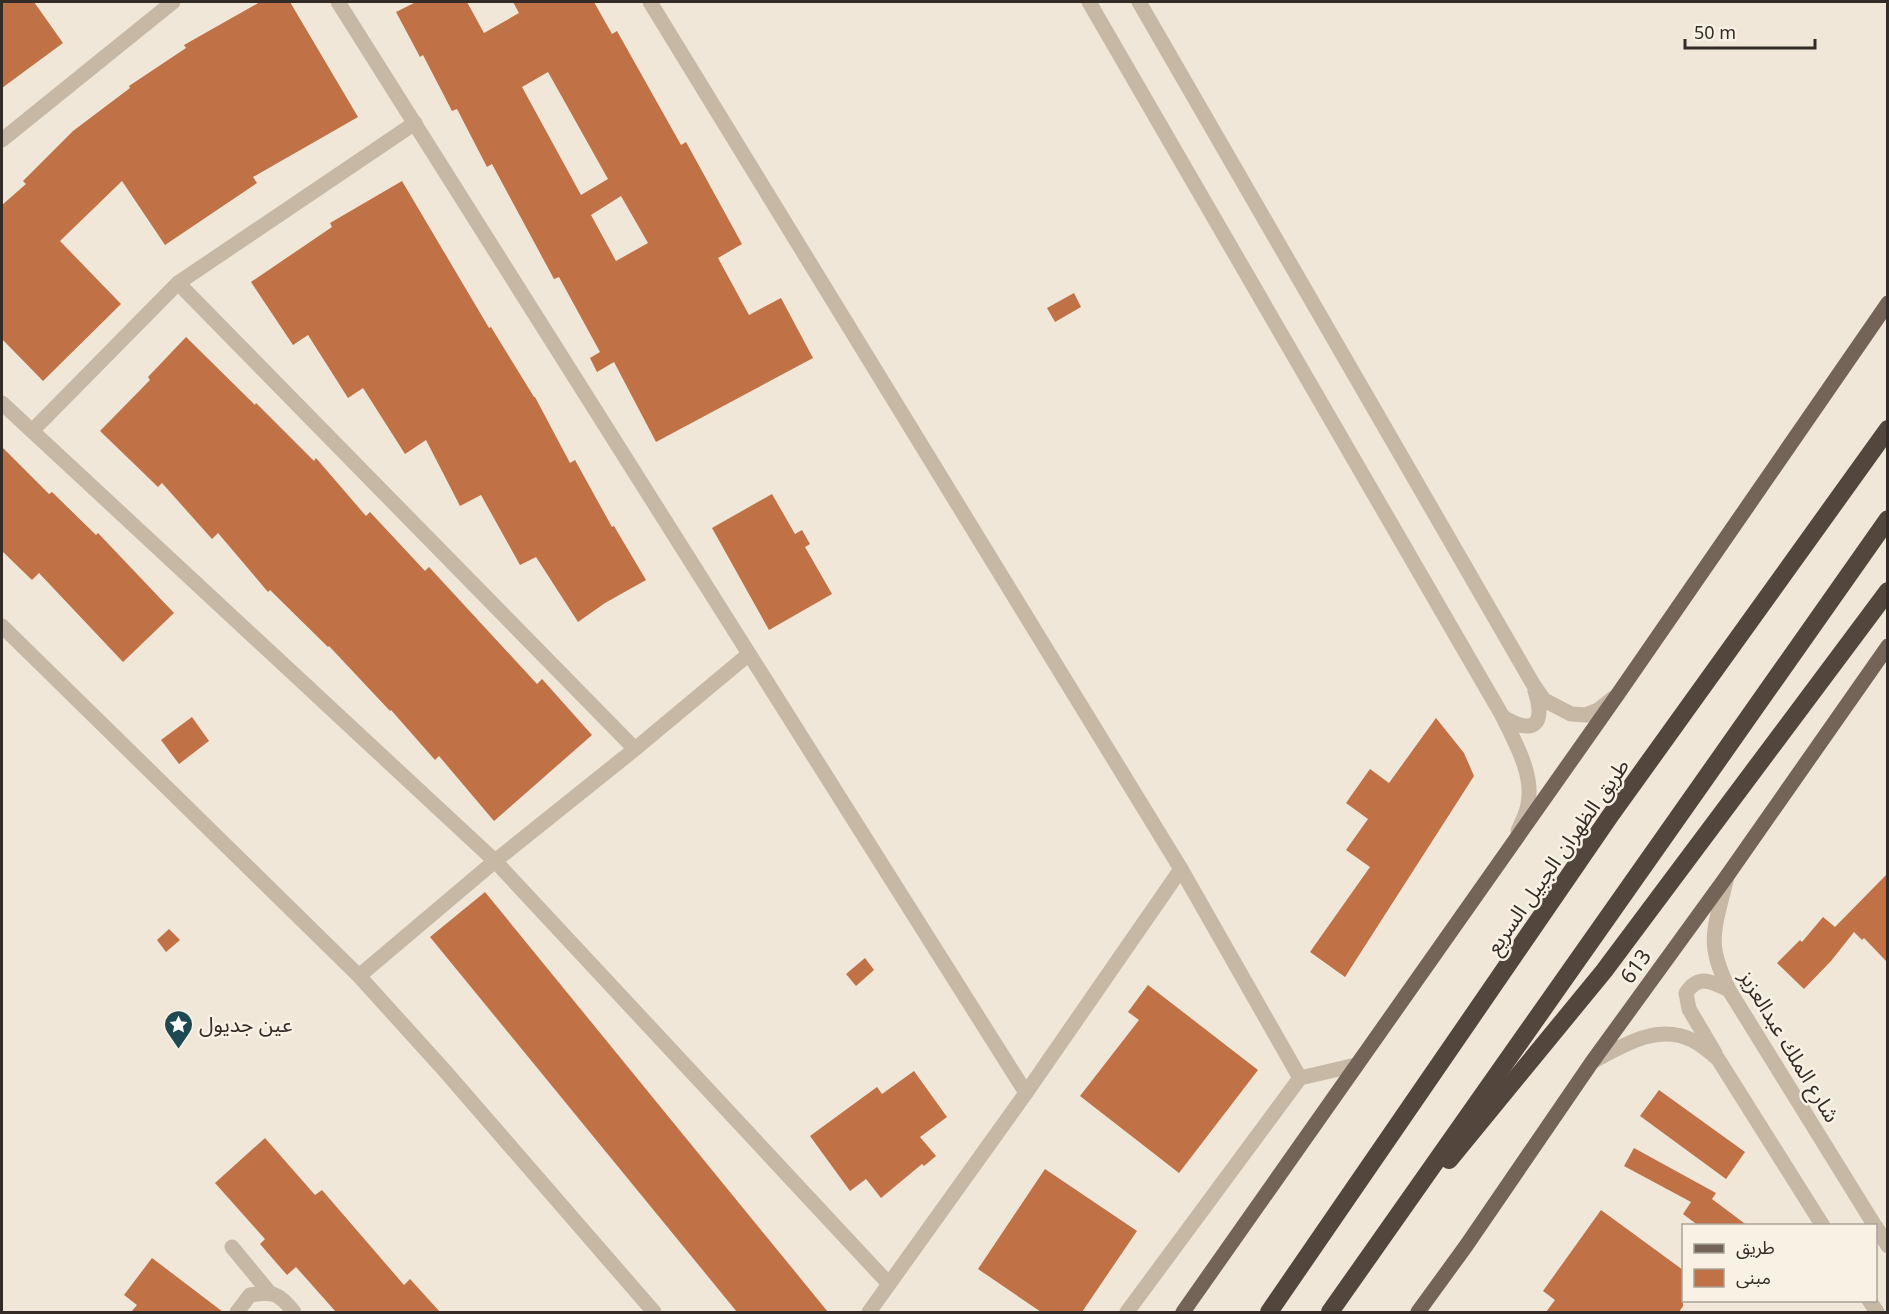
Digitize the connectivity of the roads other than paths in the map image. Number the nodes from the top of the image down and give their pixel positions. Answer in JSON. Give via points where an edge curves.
{"nodes":[{"id":1,"x":173,"y":2,"type":"edge"},
{"id":2,"x":338,"y":2,"type":"edge"},
{"id":3,"x":650,"y":2,"type":"edge"},
{"id":4,"x":1089,"y":2,"type":"edge"},
{"id":5,"x":1139,"y":2,"type":"edge"},
{"id":6,"x":415,"y":123,"type":"junction"},
{"id":7,"x":2,"y":140,"type":"edge"},
{"id":8,"x":178,"y":283,"type":"junction"},
{"id":9,"x":1887,"y":303,"type":"edge"},
{"id":10,"x":2,"y":402,"type":"edge"},
{"id":11,"x":1887,"y":429,"type":"edge"},
{"id":12,"x":32,"y":431,"type":"junction"},
{"id":13,"x":1887,"y":519,"type":"edge"},
{"id":14,"x":1887,"y":591,"type":"edge"},
{"id":15,"x":2,"y":626,"type":"edge"},
{"id":16,"x":1887,"y":645,"type":"edge"},
{"id":17,"x":749,"y":654,"type":"junction"},
{"id":18,"x":1533,"y":684,"type":"junction"},
{"id":19,"x":1618,"y":694,"type":"junction"},
{"id":20,"x":1503,"y":717,"type":"junction"},
{"id":21,"x":635,"y":750,"type":"junction"},
{"id":22,"x":1514,"y":843,"type":"junction"},
{"id":23,"x":495,"y":861,"type":"junction"},
{"id":24,"x":1180,"y":869,"type":"junction"},
{"id":25,"x":1727,"y":876,"type":"junction"},
{"id":26,"x":359,"y":976,"type":"junction"},
{"id":27,"x":1729,"y":990,"type":"junction"},
{"id":28,"x":1718,"y":1059,"type":"junction"},
{"id":29,"x":1592,"y":1062,"type":"junction"},
{"id":30,"x":1356,"y":1065,"type":"junction"},
{"id":31,"x":1300,"y":1078,"type":"junction"},
{"id":32,"x":1026,"y":1093,"type":"junction"},
{"id":33,"x":1821,"y":1224,"type":"edge"},
{"id":34,"x":1874,"y":1224,"type":"edge"},
{"id":35,"x":1877,"y":1229,"type":"edge"},
{"id":36,"x":1887,"y":1246,"type":"edge"},
{"id":37,"x":232,"y":1247,"type":"dead end"},
{"id":38,"x":1355,"y":1275,"type":"junction"},
{"id":39,"x":889,"y":1284,"type":"junction"},
{"id":40,"x":269,"y":1292,"type":"junction"},
{"id":41,"x":237,"y":1312,"type":"edge"},
{"id":42,"x":294,"y":1312,"type":"edge"},
{"id":43,"x":654,"y":1312,"type":"edge"},
{"id":44,"x":869,"y":1312,"type":"edge"},
{"id":45,"x":1127,"y":1312,"type":"edge"},
{"id":46,"x":1183,"y":1312,"type":"edge"},
{"id":47,"x":1269,"y":1312,"type":"edge"},
{"id":48,"x":1330,"y":1312,"type":"edge"},
{"id":49,"x":1418,"y":1312,"type":"edge"}],
"edges":[{"from":1,"to":7,"type":"street"},
{"from":2,"to":6,"type":"street"},
{"from":3,"to":24,"type":"street"},
{"from":4,"to":20,"type":"street"},
{"from":5,"to":18,"type":"street"},
{"from":6,"to":8,"type":"street"},
{"from":6,"to":17,"type":"street"},
{"from":8,"to":12,"type":"street"},
{"from":8,"to":21,"type":"street"},
{"from":9,"to":19,"type":"main road"},
{"from":10,"to":12,"type":"street"},
{"from":11,"to":47,"type":"highway","name":"طريق الظهران الجبيل السريع","via":[[1610,816]]},
{"from":12,"to":23,"type":"street"},
{"from":13,"to":38,"type":"highway"},
{"from":14,"to":38,"type":"highway","via":[[1604,971]]},
{"from":15,"to":26,"type":"street"},
{"from":16,"to":25,"type":"main road","name":"613"},
{"from":17,"to":21,"type":"street"},
{"from":17,"to":32,"type":"street"},
{"from":18,"to":19,"type":"street","via":[[1544,699],[1571,714],[1586,715],[1598,710]]},
{"from":18,"to":20,"type":"street","via":[[1539,704],[1536,722],[1519,726]]},
{"from":19,"to":22,"type":"main road"},
{"from":20,"to":22,"type":"street","via":[[1528,778],[1528,804]]},
{"from":21,"to":23,"type":"street"},
{"from":22,"to":30,"type":"main road"},
{"from":23,"to":26,"type":"street"},
{"from":23,"to":39,"type":"street"},
{"from":24,"to":31,"type":"street"},
{"from":24,"to":32,"type":"street"},
{"from":25,"to":27,"type":"street","name":"شارع الملك عبدالعزيز","via":[[1714,948]]},
{"from":25,"to":29,"type":"main road","name":"613"},
{"from":26,"to":43,"type":"street"},
{"from":27,"to":28,"type":"street","via":[[1702,980],[1686,993],[1689,1009]]},
{"from":27,"to":34,"type":"street","name":"شارع الملك عبدالعزيز"},
{"from":28,"to":29,"type":"street","via":[[1691,1039],[1662,1034],[1625,1044]]},
{"from":28,"to":33,"type":"street"},
{"from":29,"to":49,"type":"main road","name":"613"},
{"from":30,"to":31,"type":"street"},
{"from":30,"to":46,"type":"main road"},
{"from":31,"to":45,"type":"street"},
{"from":32,"to":39,"type":"street"},
{"from":35,"to":36,"type":"street","name":"شارع الملك عبدالعزيز"},
{"from":37,"to":40,"type":"street"},
{"from":38,"to":48,"type":"highway"},
{"from":39,"to":44,"type":"street"},
{"from":40,"to":41,"type":"street","via":[[250,1295]]},
{"from":40,"to":42,"type":"street"}]}
